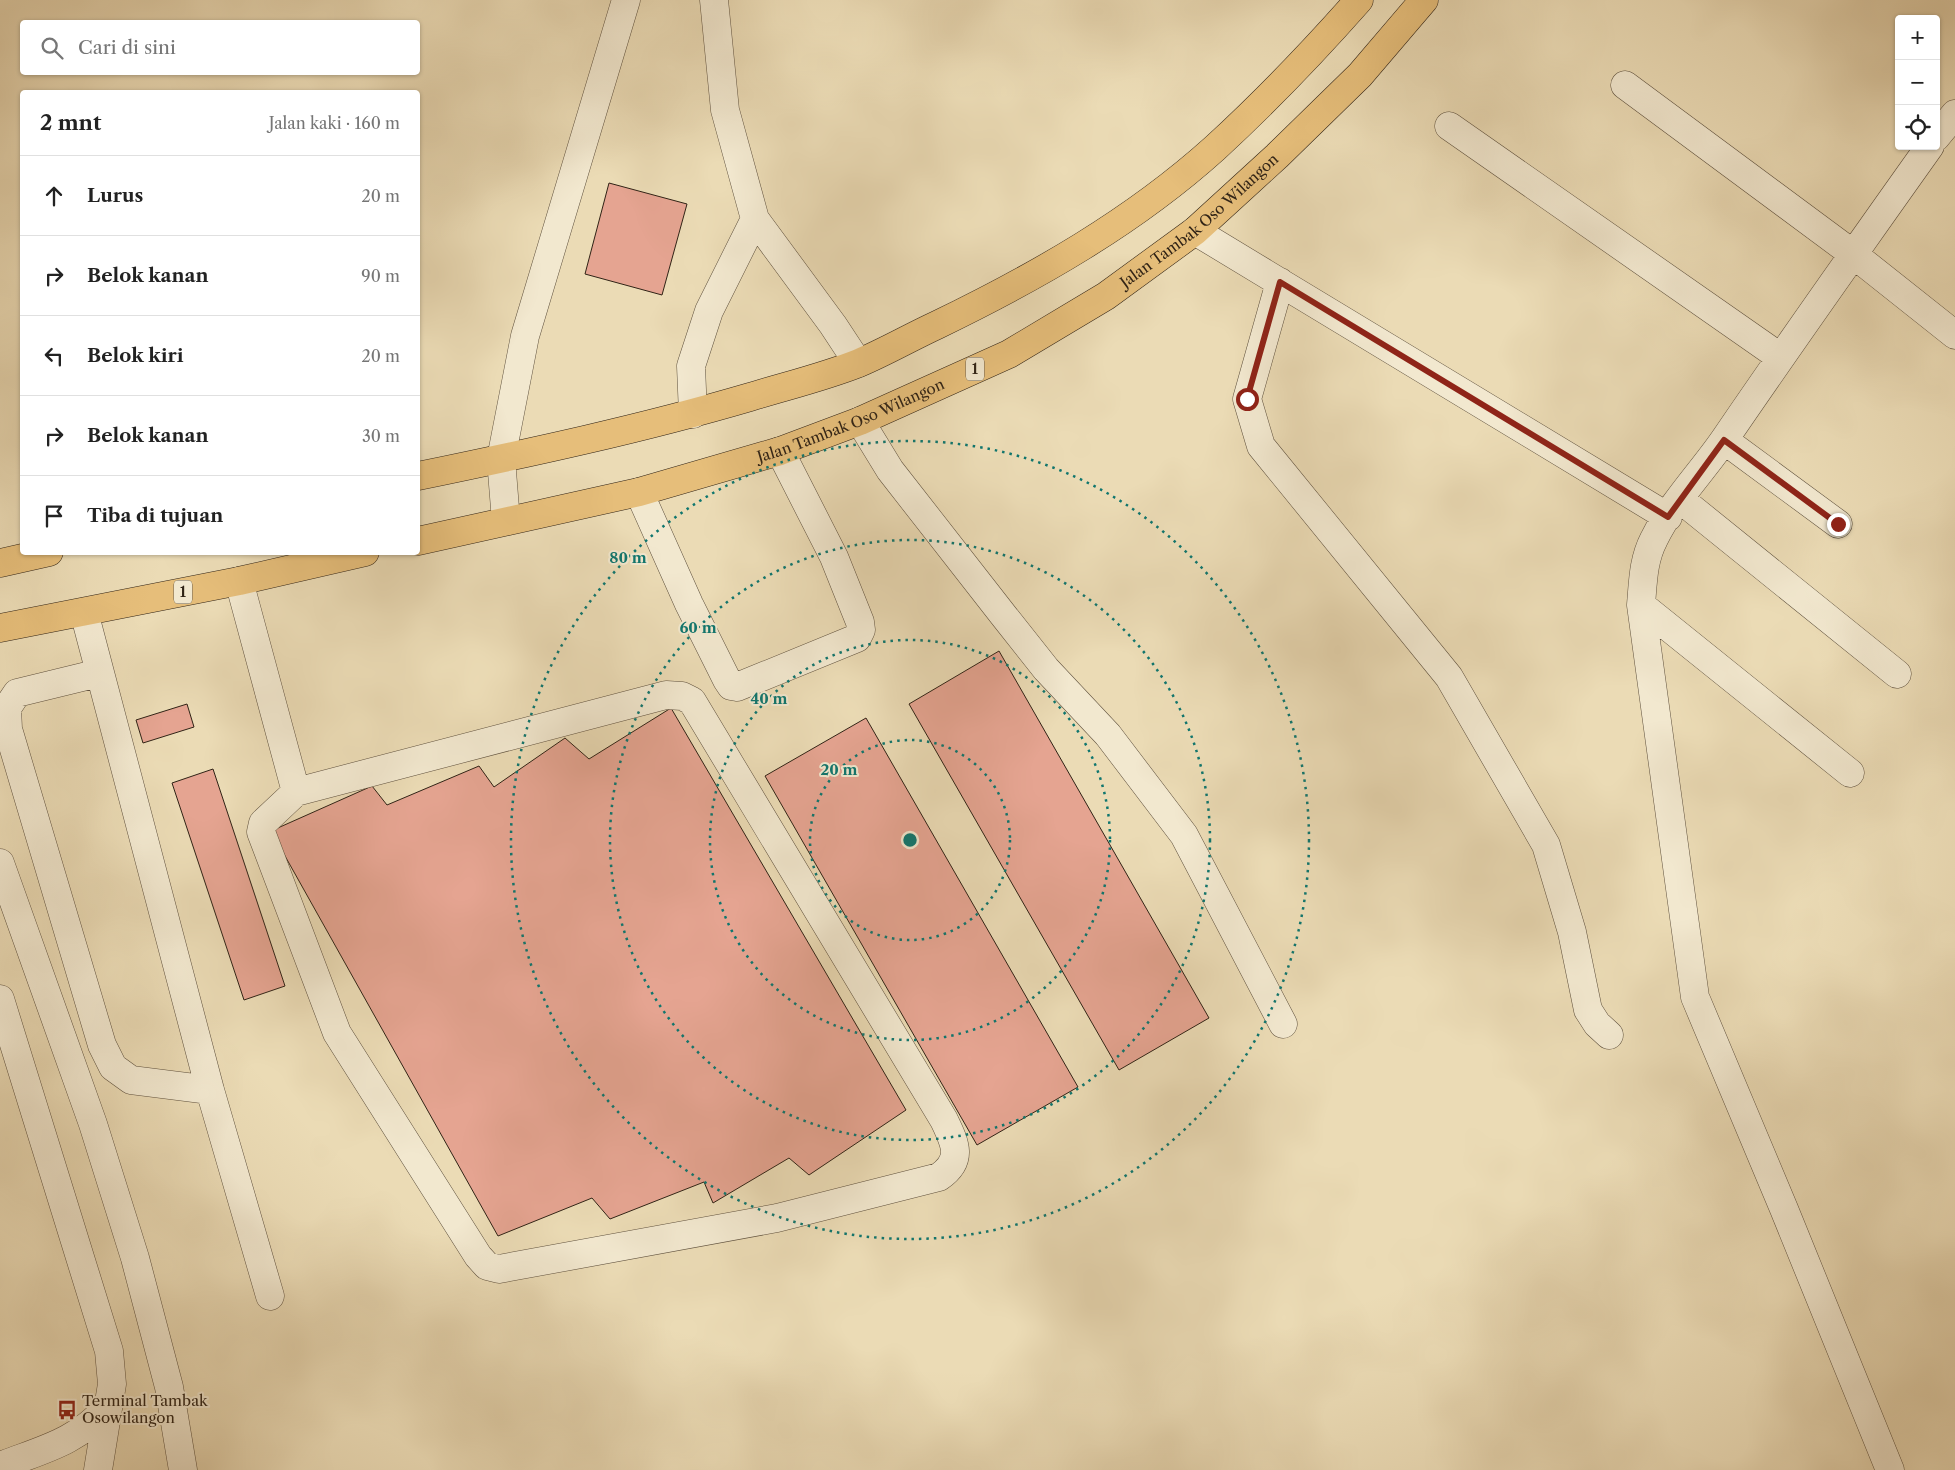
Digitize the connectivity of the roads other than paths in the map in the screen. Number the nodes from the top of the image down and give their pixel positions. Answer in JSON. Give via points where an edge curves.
{"nodes":[{"id":1,"x":626,"y":0,"type":"edge"},
{"id":2,"x":714,"y":0,"type":"edge"},
{"id":3,"x":1359,"y":0,"type":"edge"},
{"id":4,"x":1424,"y":0,"type":"edge"},
{"id":5,"x":1625,"y":85,"type":"dead end"},
{"id":6,"x":1955,"y":114,"type":"edge"},
{"id":7,"x":1449,"y":126,"type":"dead end"},
{"id":8,"x":1940,"y":133,"type":"edge"},
{"id":9,"x":1927,"y":150,"type":"edge"},
{"id":10,"x":754,"y":219,"type":"junction"},
{"id":11,"x":1195,"y":231,"type":"junction"},
{"id":12,"x":1853,"y":254,"type":"junction"},
{"id":13,"x":1280,"y":282,"type":"junction"},
{"id":14,"x":1955,"y":335,"type":"edge"},
{"id":15,"x":1780,"y":357,"type":"junction"},
{"id":16,"x":858,"y":363,"type":"junction"},
{"id":17,"x":692,"y":414,"type":"junction"},
{"id":18,"x":860,"y":421,"type":"junction"},
{"id":19,"x":1724,"y":440,"type":"junction"},
{"id":20,"x":780,"y":451,"type":"junction"},
{"id":21,"x":500,"y":459,"type":"junction"},
{"id":22,"x":420,"y":476,"type":"edge"},
{"id":23,"x":639,"y":492,"type":"junction"},
{"id":24,"x":1674,"y":508,"type":"junction"},
{"id":25,"x":506,"y":521,"type":"junction"},
{"id":26,"x":1838,"y":524,"type":"dead end"},
{"id":27,"x":420,"y":541,"type":"edge"},
{"id":28,"x":36,"y":555,"type":"edge"},
{"id":29,"x":352,"y":555,"type":"edge"},
{"id":30,"x":0,"y":563,"type":"edge"},
{"id":31,"x":239,"y":581,"type":"junction"},
{"id":32,"x":1641,"y":605,"type":"junction"},
{"id":33,"x":84,"y":612,"type":"junction"},
{"id":34,"x":0,"y":628,"type":"edge"},
{"id":35,"x":99,"y":673,"type":"junction"},
{"id":36,"x":1897,"y":674,"type":"dead end"},
{"id":37,"x":1850,"y":773,"type":"dead end"},
{"id":38,"x":296,"y":792,"type":"junction"},
{"id":39,"x":0,"y":863,"type":"edge"},
{"id":40,"x":0,"y":999,"type":"edge"},
{"id":41,"x":1283,"y":1024,"type":"dead end"},
{"id":42,"x":1609,"y":1035,"type":"dead end"},
{"id":43,"x":210,"y":1090,"type":"junction"},
{"id":44,"x":270,"y":1296,"type":"dead end"},
{"id":45,"x":108,"y":1407,"type":"junction"},
{"id":46,"x":0,"y":1466,"type":"edge"},
{"id":47,"x":98,"y":1470,"type":"edge"},
{"id":48,"x":183,"y":1470,"type":"edge"},
{"id":49,"x":1890,"y":1470,"type":"edge"}],
"edges":[{"from":1,"to":21,"type":"lane","via":[[525,336]]},
{"from":2,"to":10,"type":"lane","via":[[725,110]]},
{"from":3,"to":16,"type":"highway","via":[[1214,148],[1153,198],[1083,247],[999,295]]},
{"from":4,"to":11,"type":"highway","name":"Jalan Tambak Oso Wilangon","number":"1","via":[[1360,75]]},
{"from":5,"to":12,"type":"lane"},
{"from":6,"to":8,"type":"lane"},
{"from":7,"to":15,"type":"lane"},
{"from":9,"to":12,"type":"lane"},
{"from":10,"to":16,"type":"lane","via":[[833,324]]},
{"from":10,"to":17,"type":"lane","via":[[709,311],[691,366]]},
{"from":11,"to":13,"type":"lane"},
{"from":11,"to":18,"type":"highway","name":"Jalan Tambak Oso Wilangon","number":"1","via":[[1106,296],[1009,354]]},
{"from":12,"to":14,"type":"lane"},
{"from":12,"to":15,"type":"lane"},
{"from":13,"to":24,"type":"lane"},
{"from":13,"to":42,"type":"lane","via":[[1247,399],[1261,446],[1449,677],[1546,844],[1572,932],[1588,1010]]},
{"from":15,"to":19,"type":"lane"},
{"from":16,"to":17,"type":"highway"},
{"from":17,"to":21,"type":"highway"},
{"from":18,"to":20,"type":"highway","name":"Jalan Tambak Oso Wilangon","number":"1"},
{"from":18,"to":41,"type":"lane","via":[[890,470],[1004,616],[1046,669],[1108,735],[1184,835]]},
{"from":19,"to":24,"type":"lane"},
{"from":19,"to":26,"type":"lane"},
{"from":20,"to":23,"type":"highway","name":"Jalan Tambak Oso Wilangon","number":"1"},
{"from":20,"to":23,"type":"lane","via":[[834,557],[861,630],[857,638],[737,687],[731,686],[727,680]]},
{"from":21,"to":22,"type":"highway"},
{"from":21,"to":25,"type":"lane"},
{"from":23,"to":25,"type":"highway","name":"Jalan Tambak Oso Wilangon","number":"1"},
{"from":24,"to":32,"type":"lane","via":[[1654,539],[1644,567]]},
{"from":24,"to":36,"type":"lane"},
{"from":25,"to":27,"type":"highway","name":"Jalan Tambak Oso Wilangon","number":"1"},
{"from":28,"to":30,"type":"highway"},
{"from":29,"to":31,"type":"highway","number":"1"},
{"from":31,"to":33,"type":"highway","number":"1"},
{"from":31,"to":38,"type":"lane"},
{"from":32,"to":37,"type":"lane"},
{"from":32,"to":49,"type":"lane","via":[[1696,997]]},
{"from":33,"to":34,"type":"highway","number":"1"},
{"from":33,"to":35,"type":"lane"},
{"from":35,"to":43,"type":"lane"},
{"from":35,"to":43,"type":"lane","via":[[17,693],[7,708],[8,729],[102,1045],[113,1067],[131,1080]]},
{"from":38,"to":38,"type":"lane","via":[[263,824],[262,832],[338,1033],[487,1266],[499,1269],[777,1218],[939,1177],[950,1169],[956,1151],[944,1120],[692,701],[682,696],[666,695]]},
{"from":39,"to":48,"type":"lane","via":[[93,1124],[135,1258],[170,1387]]},
{"from":40,"to":45,"type":"lane","via":[[109,1351],[112,1384]]},
{"from":43,"to":44,"type":"lane"},
{"from":45,"to":46,"type":"lane","via":[[93,1424],[74,1437]]},
{"from":45,"to":47,"type":"lane"}]}
